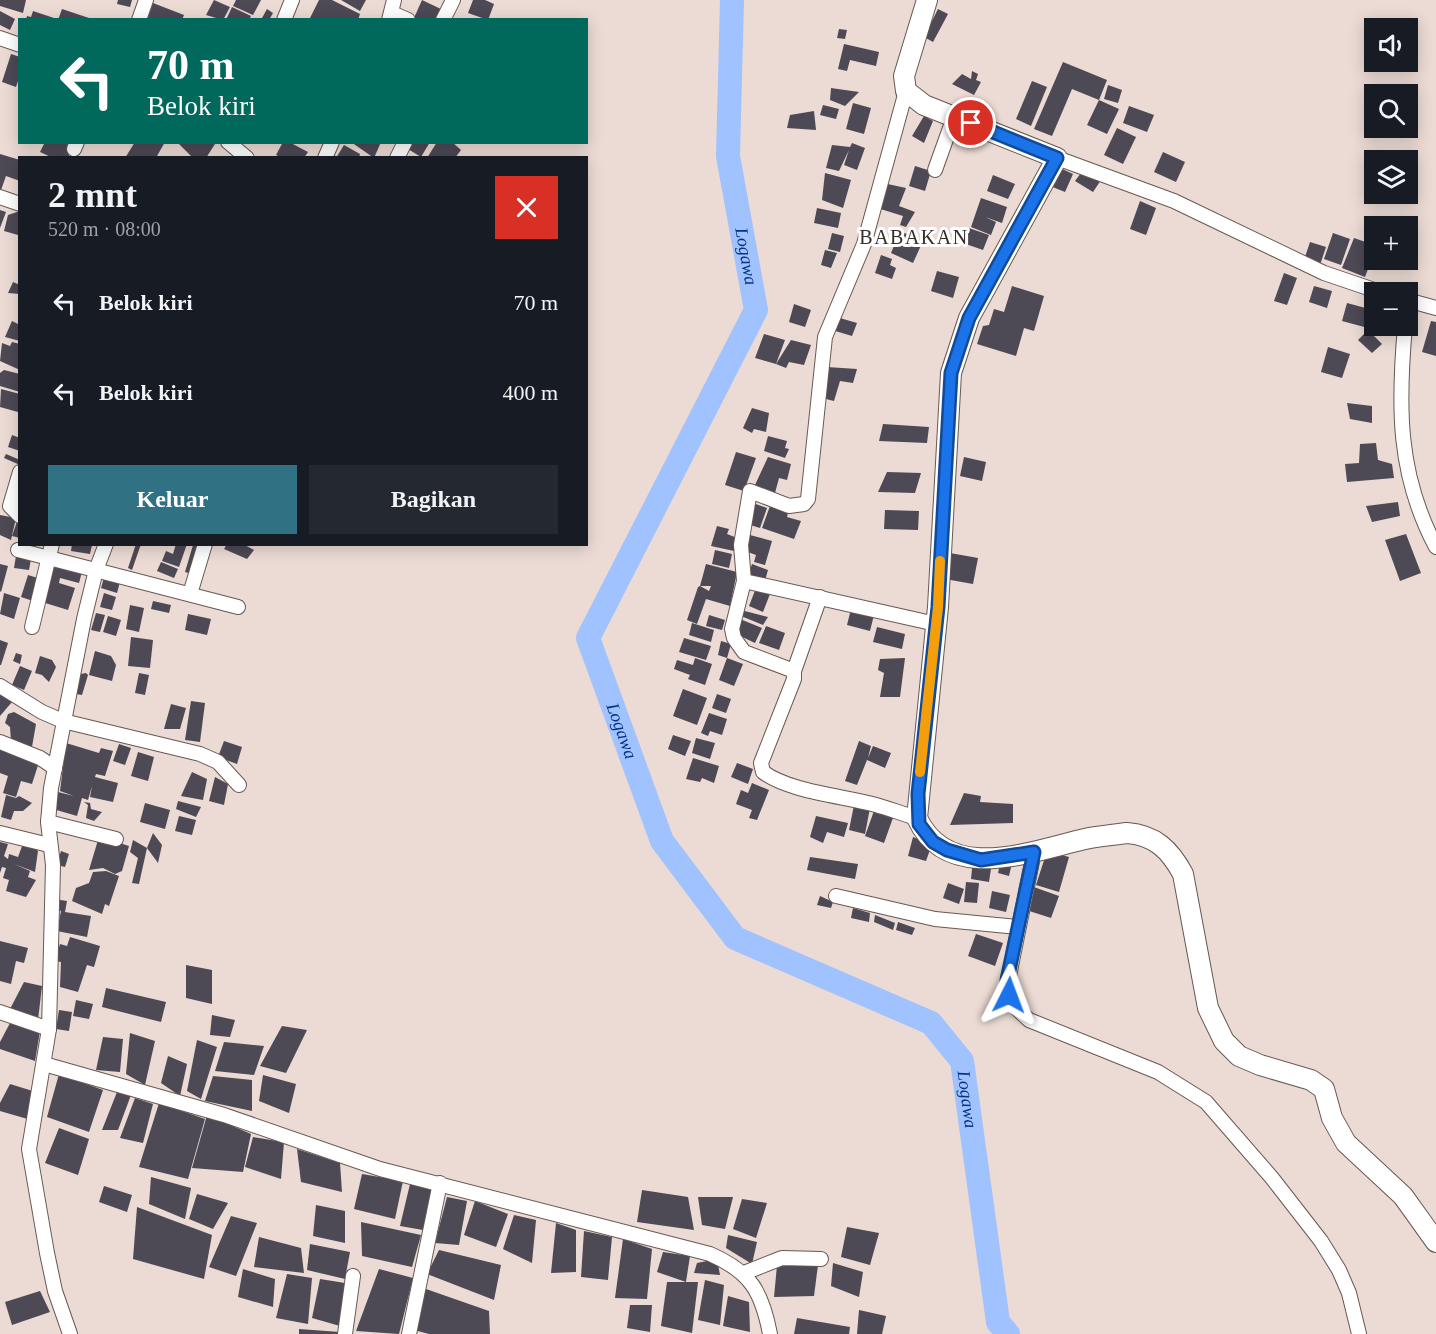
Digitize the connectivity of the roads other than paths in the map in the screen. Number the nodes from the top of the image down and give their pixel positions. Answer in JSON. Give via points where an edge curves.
{"nodes":[{"id":1,"x":146,"y":0,"type":"edge"},
{"id":2,"x":292,"y":0,"type":"edge"},
{"id":3,"x":453,"y":0,"type":"edge"},
{"id":4,"x":927,"y":0,"type":"edge"},
{"id":5,"x":140,"y":18,"type":"edge"},
{"id":6,"x":285,"y":18,"type":"edge"},
{"id":7,"x":443,"y":18,"type":"edge"},
{"id":8,"x":0,"y":38,"type":"edge"},
{"id":9,"x":18,"y":44,"type":"edge"},
{"id":10,"x":906,"y":91,"type":"junction"},
{"id":11,"x":954,"y":117,"type":"junction"},
{"id":12,"x":230,"y":144,"type":"edge"},
{"id":13,"x":245,"y":156,"type":"edge"},
{"id":14,"x":1057,"y":158,"type":"junction"},
{"id":15,"x":934,"y":170,"type":"dead end"},
{"id":16,"x":0,"y":197,"type":"edge"},
{"id":17,"x":18,"y":203,"type":"edge"},
{"id":18,"x":1364,"y":287,"type":"edge"},
{"id":19,"x":1418,"y":305,"type":"edge"},
{"id":20,"x":1436,"y":309,"type":"edge"},
{"id":21,"x":1405,"y":336,"type":"edge"},
{"id":22,"x":18,"y":479,"type":"edge"},
{"id":23,"x":18,"y":514,"type":"edge"},
{"id":24,"x":105,"y":546,"type":"edge"},
{"id":25,"x":204,"y":546,"type":"edge"},
{"id":26,"x":1436,"y":547,"type":"edge"},
{"id":27,"x":18,"y":550,"type":"dead end"},
{"id":28,"x":51,"y":551,"type":"edge"},
{"id":29,"x":96,"y":570,"type":"junction"},
{"id":30,"x":744,"y":581,"type":"junction"},
{"id":31,"x":190,"y":594,"type":"junction"},
{"id":32,"x":820,"y":597,"type":"junction"},
{"id":33,"x":238,"y":607,"type":"dead end"},
{"id":34,"x":936,"y":624,"type":"junction"},
{"id":35,"x":32,"y":627,"type":"dead end"},
{"id":36,"x":794,"y":671,"type":"junction"},
{"id":37,"x":0,"y":686,"type":"edge"},
{"id":38,"x":63,"y":721,"type":"junction"},
{"id":39,"x":0,"y":742,"type":"edge"},
{"id":40,"x":55,"y":768,"type":"junction"},
{"id":41,"x":239,"y":785,"type":"dead end"},
{"id":42,"x":917,"y":818,"type":"junction"},
{"id":43,"x":48,"y":822,"type":"junction"},
{"id":44,"x":0,"y":833,"type":"edge"},
{"id":45,"x":116,"y":839,"type":"dead end"},
{"id":46,"x":49,"y":845,"type":"junction"},
{"id":47,"x":1034,"y":852,"type":"junction"},
{"id":48,"x":836,"y":896,"type":"dead end"},
{"id":49,"x":1018,"y":927,"type":"junction"},
{"id":50,"x":0,"y":1012,"type":"edge"},
{"id":51,"x":49,"y":1029,"type":"junction"},
{"id":52,"x":44,"y":1064,"type":"junction"},
{"id":53,"x":440,"y":1184,"type":"junction"},
{"id":54,"x":1436,"y":1242,"type":"edge"},
{"id":55,"x":821,"y":1259,"type":"dead end"},
{"id":56,"x":744,"y":1273,"type":"junction"},
{"id":57,"x":353,"y":1275,"type":"dead end"},
{"id":58,"x":70,"y":1334,"type":"edge"},
{"id":59,"x":345,"y":1334,"type":"edge"},
{"id":60,"x":409,"y":1334,"type":"edge"},
{"id":61,"x":770,"y":1334,"type":"edge"},
{"id":62,"x":1359,"y":1334,"type":"edge"}],
"edges":[{"from":1,"to":5,"type":"street"},
{"from":2,"to":6,"type":"street"},
{"from":3,"to":7,"type":"street"},
{"from":4,"to":10,"type":"main road","via":[[904,76]]},
{"from":8,"to":9,"type":"street"},
{"from":10,"to":11,"type":"main road","via":[[924,105]]},
{"from":10,"to":30,"type":"street","via":[[864,244],[825,337],[808,499],[804,504],[789,506],[750,491],[741,545]]},
{"from":11,"to":14,"type":"main road"},
{"from":11,"to":15,"type":"street"},
{"from":12,"to":13,"type":"street"},
{"from":14,"to":18,"type":"street","via":[[1174,201],[1324,273]]},
{"from":14,"to":34,"type":"main road","via":[[969,318],[956,351],[948,408]]},
{"from":16,"to":17,"type":"street"},
{"from":19,"to":20,"type":"street"},
{"from":21,"to":26,"type":"street","via":[[1401,439],[1413,492]]},
{"from":22,"to":23,"type":"street","via":[[10,506]]},
{"from":24,"to":29,"type":"street"},
{"from":25,"to":31,"type":"street"},
{"from":27,"to":28,"type":"street"},
{"from":28,"to":29,"type":"street"},
{"from":28,"to":35,"type":"street"},
{"from":29,"to":31,"type":"street"},
{"from":29,"to":38,"type":"street"},
{"from":30,"to":32,"type":"street"},
{"from":30,"to":36,"type":"street","via":[[732,629],[737,645],[744,652]]},
{"from":31,"to":33,"type":"street"},
{"from":32,"to":34,"type":"street"},
{"from":32,"to":36,"type":"street"},
{"from":34,"to":42,"type":"main road"},
{"from":36,"to":42,"type":"street","via":[[762,759],[763,772],[834,797]]},
{"from":37,"to":38,"type":"street"},
{"from":38,"to":40,"type":"street"},
{"from":38,"to":41,"type":"street","via":[[182,747],[218,762]]},
{"from":39,"to":40,"type":"street"},
{"from":40,"to":43,"type":"street"},
{"from":42,"to":47,"type":"main road","via":[[933,842],[963,856],[995,859]]},
{"from":43,"to":45,"type":"street"},
{"from":43,"to":46,"type":"street"},
{"from":44,"to":46,"type":"street"},
{"from":46,"to":51,"type":"street","via":[[53,865]]},
{"from":47,"to":49,"type":"street"},
{"from":47,"to":54,"type":"main road","via":[[1127,833],[1148,837],[1173,855],[1183,874],[1191,908],[1208,1008],[1224,1041],[1239,1056],[1311,1080],[1324,1089],[1332,1118],[1346,1143],[1403,1196]]},
{"from":48,"to":49,"type":"street","via":[[935,919]]},
{"from":49,"to":62,"type":"street","via":[[1007,986],[1013,1005],[1029,1020],[1158,1072],[1206,1102],[1321,1241],[1349,1293]]},
{"from":50,"to":51,"type":"street"},
{"from":51,"to":52,"type":"street"},
{"from":52,"to":53,"type":"street","via":[[224,1115],[380,1169]]},
{"from":52,"to":58,"type":"street","via":[[29,1149],[49,1262]]},
{"from":53,"to":56,"type":"street","via":[[681,1244],[718,1257]]},
{"from":53,"to":60,"type":"street"},
{"from":55,"to":56,"type":"street","via":[[782,1258]]},
{"from":56,"to":61,"type":"street","via":[[758,1289]]},
{"from":57,"to":59,"type":"street"}]}
